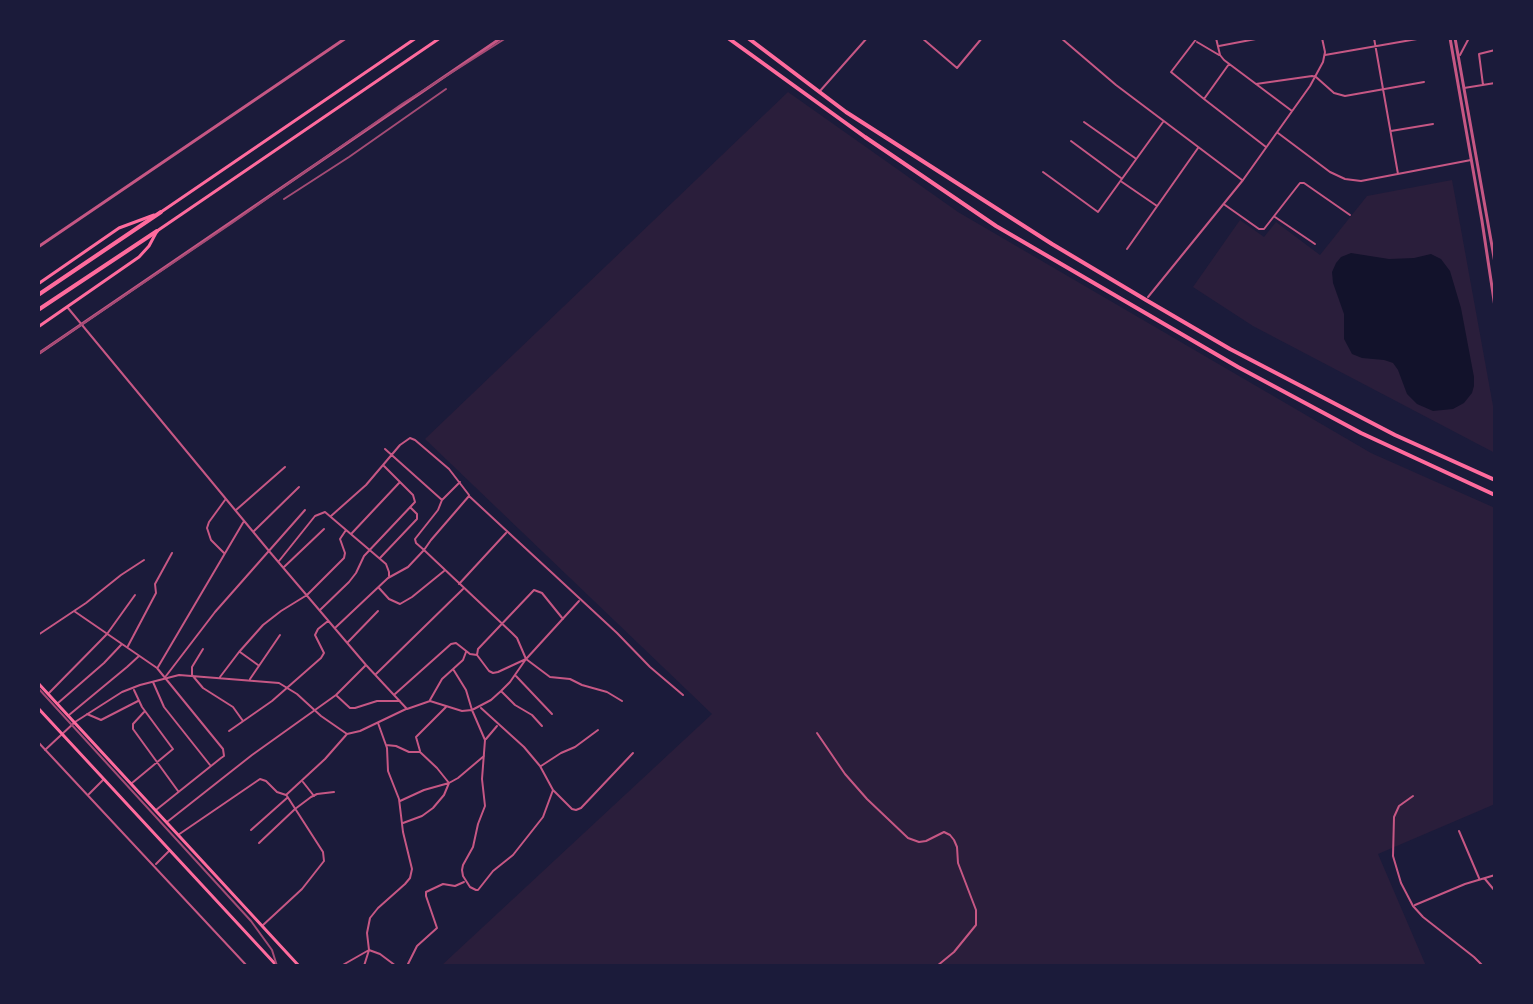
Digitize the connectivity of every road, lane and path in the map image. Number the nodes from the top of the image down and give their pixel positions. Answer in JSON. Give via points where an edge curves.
{"nodes":[{"id":1,"x":286,"y":38,"type":"edge"},
{"id":2,"x":291,"y":38,"type":"edge"},
{"id":3,"x":346,"y":38,"type":"edge"},
{"id":4,"x":416,"y":38,"type":"edge"},
{"id":5,"x":440,"y":38,"type":"edge"},
{"id":6,"x":501,"y":38,"type":"edge"},
{"id":7,"x":728,"y":38,"type":"edge"},
{"id":8,"x":748,"y":38,"type":"edge"},
{"id":9,"x":856,"y":38,"type":"edge"},
{"id":10,"x":867,"y":38,"type":"edge"},
{"id":11,"x":922,"y":38,"type":"edge"},
{"id":12,"x":931,"y":38,"type":"edge"},
{"id":13,"x":982,"y":38,"type":"edge"},
{"id":14,"x":1061,"y":38,"type":"edge"},
{"id":15,"x":1216,"y":38,"type":"edge"},
{"id":16,"x":1261,"y":38,"type":"edge"},
{"id":17,"x":1322,"y":38,"type":"edge"},
{"id":18,"x":1374,"y":38,"type":"edge"},
{"id":19,"x":1452,"y":38,"type":"edge"},
{"id":20,"x":1469,"y":38,"type":"edge"},
{"id":21,"x":1196,"y":39,"type":"edge"},
{"id":22,"x":1417,"y":39,"type":"edge"},
{"id":23,"x":927,"y":43,"type":"junction"},
{"id":24,"x":862,"y":44,"type":"junction"},
{"id":25,"x":1375,"y":46,"type":"junction"},
{"id":26,"x":1218,"y":47,"type":"junction"},
{"id":27,"x":1495,"y":50,"type":"edge"},
{"id":28,"x":1220,"y":55,"type":"junction"},
{"id":29,"x":1325,"y":55,"type":"junction"},
{"id":30,"x":1459,"y":57,"type":"junction"},
{"id":31,"x":1229,"y":64,"type":"junction"},
{"id":32,"x":1316,"y":77,"type":"junction"},
{"id":33,"x":1424,"y":82,"type":"dead end"},
{"id":34,"x":1495,"y":83,"type":"edge"},
{"id":35,"x":1256,"y":84,"type":"junction"},
{"id":36,"x":1483,"y":85,"type":"junction"},
{"id":37,"x":1383,"y":89,"type":"junction"},
{"id":38,"x":1461,"y":89,"type":"junction"},
{"id":39,"x":820,"y":92,"type":"junction"},
{"id":40,"x":1204,"y":99,"type":"junction"},
{"id":41,"x":1292,"y":111,"type":"junction"},
{"id":42,"x":1164,"y":121,"type":"junction"},
{"id":43,"x":1084,"y":122,"type":"dead end"},
{"id":44,"x":1433,"y":124,"type":"dead end"},
{"id":45,"x":1390,"y":131,"type":"junction"},
{"id":46,"x":1277,"y":132,"type":"junction"},
{"id":47,"x":1071,"y":141,"type":"dead end"},
{"id":48,"x":1199,"y":147,"type":"junction"},
{"id":49,"x":1266,"y":147,"type":"junction"},
{"id":50,"x":1136,"y":159,"type":"junction"},
{"id":51,"x":1473,"y":160,"type":"junction"},
{"id":52,"x":1043,"y":172,"type":"dead end"},
{"id":53,"x":1398,"y":174,"type":"junction"},
{"id":54,"x":1121,"y":180,"type":"junction"},
{"id":55,"x":1243,"y":180,"type":"junction"},
{"id":56,"x":1224,"y":204,"type":"junction"},
{"id":57,"x":1158,"y":206,"type":"junction"},
{"id":58,"x":161,"y":212,"type":"junction"},
{"id":59,"x":1350,"y":215,"type":"dead end"},
{"id":60,"x":1274,"y":216,"type":"junction"},
{"id":61,"x":157,"y":231,"type":"junction"},
{"id":62,"x":1315,"y":244,"type":"dead end"},
{"id":63,"x":38,"y":247,"type":"edge"},
{"id":64,"x":1127,"y":249,"type":"dead end"},
{"id":65,"x":1495,"y":263,"type":"edge"},
{"id":66,"x":38,"y":284,"type":"edge"},
{"id":67,"x":38,"y":295,"type":"edge"},
{"id":68,"x":1146,"y":300,"type":"junction"},
{"id":69,"x":68,"y":307,"type":"junction"},
{"id":70,"x":1495,"y":307,"type":"edge"},
{"id":71,"x":38,"y":310,"type":"edge"},
{"id":72,"x":81,"y":325,"type":"junction"},
{"id":73,"x":38,"y":327,"type":"edge"},
{"id":74,"x":38,"y":354,"type":"edge"},
{"id":75,"x":385,"y":449,"type":"dead end"},
{"id":76,"x":392,"y":454,"type":"junction"},
{"id":77,"x":383,"y":465,"type":"junction"},
{"id":78,"x":285,"y":467,"type":"dead end"},
{"id":79,"x":1495,"y":480,"type":"edge"},
{"id":80,"x":400,"y":482,"type":"junction"},
{"id":81,"x":460,"y":482,"type":"junction"},
{"id":82,"x":299,"y":487,"type":"dead end"},
{"id":83,"x":1495,"y":495,"type":"edge"},
{"id":84,"x":469,"y":496,"type":"junction"},
{"id":85,"x":226,"y":499,"type":"junction"},
{"id":86,"x":442,"y":500,"type":"junction"},
{"id":87,"x":410,"y":507,"type":"junction"},
{"id":88,"x":235,"y":510,"type":"junction"},
{"id":89,"x":305,"y":510,"type":"dead end"},
{"id":90,"x":331,"y":516,"type":"junction"},
{"id":91,"x":244,"y":521,"type":"junction"},
{"id":92,"x":324,"y":529,"type":"dead end"},
{"id":93,"x":346,"y":530,"type":"junction"},
{"id":94,"x":253,"y":532,"type":"junction"},
{"id":95,"x":507,"y":532,"type":"junction"},
{"id":96,"x":351,"y":534,"type":"junction"},
{"id":97,"x":424,"y":550,"type":"junction"},
{"id":98,"x":269,"y":551,"type":"junction"},
{"id":99,"x":369,"y":551,"type":"junction"},
{"id":100,"x":172,"y":553,"type":"dead end"},
{"id":101,"x":224,"y":553,"type":"junction"},
{"id":102,"x":380,"y":559,"type":"junction"},
{"id":103,"x":144,"y":560,"type":"dead end"},
{"id":104,"x":278,"y":562,"type":"junction"},
{"id":105,"x":283,"y":567,"type":"junction"},
{"id":106,"x":445,"y":571,"type":"junction"},
{"id":107,"x":388,"y":578,"type":"junction"},
{"id":108,"x":459,"y":585,"type":"junction"},
{"id":109,"x":378,"y":587,"type":"junction"},
{"id":110,"x":463,"y":588,"type":"junction"},
{"id":111,"x":135,"y":595,"type":"dead end"},
{"id":112,"x":307,"y":595,"type":"junction"},
{"id":113,"x":580,"y":600,"type":"junction"},
{"id":114,"x":320,"y":610,"type":"junction"},
{"id":115,"x":74,"y":611,"type":"junction"},
{"id":116,"x":378,"y":611,"type":"dead end"},
{"id":117,"x":563,"y":619,"type":"junction"},
{"id":118,"x":329,"y":620,"type":"junction"},
{"id":119,"x":503,"y":624,"type":"junction"},
{"id":120,"x":335,"y":628,"type":"junction"},
{"id":121,"x":107,"y":634,"type":"junction"},
{"id":122,"x":38,"y":635,"type":"edge"},
{"id":123,"x":280,"y":635,"type":"dead end"},
{"id":124,"x":347,"y":643,"type":"junction"},
{"id":125,"x":122,"y":644,"type":"junction"},
{"id":126,"x":127,"y":647,"type":"junction"},
{"id":127,"x":203,"y":649,"type":"dead end"},
{"id":128,"x":239,"y":652,"type":"junction"},
{"id":129,"x":466,"y":652,"type":"junction"},
{"id":130,"x":140,"y":655,"type":"junction"},
{"id":131,"x":477,"y":655,"type":"junction"},
{"id":132,"x":526,"y":659,"type":"junction"},
{"id":133,"x":366,"y":665,"type":"junction"},
{"id":134,"x":259,"y":666,"type":"junction"},
{"id":135,"x":157,"y":668,"type":"junction"},
{"id":136,"x":453,"y":669,"type":"junction"},
{"id":137,"x":192,"y":675,"type":"junction"},
{"id":138,"x":375,"y":675,"type":"junction"},
{"id":139,"x":515,"y":675,"type":"junction"},
{"id":140,"x":166,"y":677,"type":"junction"},
{"id":141,"x":219,"y":678,"type":"junction"},
{"id":142,"x":250,"y":680,"type":"junction"},
{"id":143,"x":153,"y":681,"type":"junction"},
{"id":144,"x":38,"y":683,"type":"edge"},
{"id":145,"x":133,"y":687,"type":"junction"},
{"id":146,"x":289,"y":687,"type":"junction"},
{"id":147,"x":501,"y":691,"type":"junction"},
{"id":148,"x":48,"y":693,"type":"junction"},
{"id":149,"x":336,"y":695,"type":"junction"},
{"id":150,"x":394,"y":695,"type":"junction"},
{"id":151,"x":683,"y":695,"type":"dead end"},
{"id":152,"x":139,"y":701,"type":"junction"},
{"id":153,"x":400,"y":701,"type":"junction"},
{"id":154,"x":430,"y":701,"type":"junction"},
{"id":155,"x":622,"y":701,"type":"dead end"},
{"id":156,"x":58,"y":704,"type":"junction"},
{"id":157,"x":447,"y":706,"type":"junction"},
{"id":158,"x":480,"y":707,"type":"junction"},
{"id":159,"x":38,"y":708,"type":"edge"},
{"id":160,"x":407,"y":709,"type":"junction"},
{"id":161,"x":316,"y":710,"type":"junction"},
{"id":162,"x":472,"y":710,"type":"junction"},
{"id":163,"x":145,"y":711,"type":"junction"},
{"id":164,"x":87,"y":714,"type":"junction"},
{"id":165,"x":552,"y":714,"type":"dead end"},
{"id":166,"x":69,"y":715,"type":"junction"},
{"id":167,"x":243,"y":721,"type":"junction"},
{"id":168,"x":75,"y":722,"type":"junction"},
{"id":169,"x":378,"y":723,"type":"junction"},
{"id":170,"x":499,"y":724,"type":"junction"},
{"id":171,"x":542,"y":726,"type":"dead end"},
{"id":172,"x":598,"y":730,"type":"dead end"},
{"id":173,"x":229,"y":731,"type":"dead end"},
{"id":174,"x":817,"y":733,"type":"dead end"},
{"id":175,"x":61,"y":734,"type":"junction"},
{"id":176,"x":347,"y":734,"type":"junction"},
{"id":177,"x":485,"y":740,"type":"junction"},
{"id":178,"x":38,"y":742,"type":"edge"},
{"id":179,"x":386,"y":745,"type":"junction"},
{"id":180,"x":45,"y":750,"type":"junction"},
{"id":181,"x":420,"y":752,"type":"junction"},
{"id":182,"x":633,"y":753,"type":"dead end"},
{"id":183,"x":485,"y":755,"type":"junction"},
{"id":184,"x":158,"y":763,"type":"junction"},
{"id":185,"x":211,"y":766,"type":"junction"},
{"id":186,"x":540,"y":766,"type":"junction"},
{"id":187,"x":104,"y":779,"type":"junction"},
{"id":188,"x":302,"y":781,"type":"junction"},
{"id":189,"x":131,"y":783,"type":"junction"},
{"id":190,"x":449,"y":783,"type":"junction"},
{"id":191,"x":553,"y":790,"type":"junction"},
{"id":192,"x":179,"y":792,"type":"junction"},
{"id":193,"x":334,"y":792,"type":"dead end"},
{"id":194,"x":89,"y":795,"type":"junction"},
{"id":195,"x":287,"y":796,"type":"junction"},
{"id":196,"x":314,"y":796,"type":"junction"},
{"id":197,"x":1413,"y":796,"type":"dead end"},
{"id":198,"x":400,"y":801,"type":"junction"},
{"id":199,"x":295,"y":809,"type":"junction"},
{"id":200,"x":155,"y":811,"type":"junction"},
{"id":201,"x":166,"y":823,"type":"junction"},
{"id":202,"x":402,"y":823,"type":"junction"},
{"id":203,"x":251,"y":830,"type":"dead end"},
{"id":204,"x":1459,"y":831,"type":"dead end"},
{"id":205,"x":177,"y":836,"type":"junction"},
{"id":206,"x":259,"y":843,"type":"dead end"},
{"id":207,"x":169,"y":851,"type":"junction"},
{"id":208,"x":155,"y":865,"type":"junction"},
{"id":209,"x":1495,"y":875,"type":"edge"},
{"id":210,"x":1484,"y":878,"type":"junction"},
{"id":211,"x":1480,"y":880,"type":"junction"},
{"id":212,"x":465,"y":882,"type":"junction"},
{"id":213,"x":1495,"y":891,"type":"edge"},
{"id":214,"x":1413,"y":906,"type":"junction"},
{"id":215,"x":262,"y":926,"type":"junction"},
{"id":216,"x":369,"y":950,"type":"junction"},
{"id":217,"x":247,"y":966,"type":"edge"},
{"id":218,"x":277,"y":966,"type":"edge"},
{"id":219,"x":299,"y":966,"type":"edge"},
{"id":220,"x":341,"y":966,"type":"edge"},
{"id":221,"x":364,"y":966,"type":"edge"},
{"id":222,"x":396,"y":966,"type":"edge"},
{"id":223,"x":407,"y":966,"type":"edge"},
{"id":224,"x":937,"y":966,"type":"edge"},
{"id":225,"x":1483,"y":966,"type":"edge"}],
"edges":[{"from":1,"to":2,"type":"street"},
{"from":3,"to":63,"type":"street"},
{"from":4,"to":58,"type":"main road"},
{"from":5,"to":61,"type":"main road"},
{"from":6,"to":72,"type":"street"},
{"from":7,"to":83,"type":"main road","via":[[1009,234],[1251,374]]},
{"from":8,"to":39,"type":"main road"},
{"from":9,"to":24,"type":"street"},
{"from":10,"to":24,"type":"street"},
{"from":11,"to":23,"type":"street"},
{"from":12,"to":23,"type":"street"},
{"from":13,"to":23,"type":"street","via":[[957,68]]},
{"from":14,"to":42,"type":"street"},
{"from":15,"to":26,"type":"street"},
{"from":16,"to":26,"type":"street"},
{"from":17,"to":29,"type":"street"},
{"from":18,"to":25,"type":"street"},
{"from":19,"to":30,"type":"street"},
{"from":19,"to":38,"type":"street"},
{"from":20,"to":30,"type":"street"},
{"from":21,"to":28,"type":"street"},
{"from":21,"to":40,"type":"street","via":[[1171,72]]},
{"from":22,"to":25,"type":"street"},
{"from":24,"to":39,"type":"street"},
{"from":25,"to":29,"type":"street"},
{"from":25,"to":37,"type":"street"},
{"from":26,"to":28,"type":"street"},
{"from":27,"to":36,"type":"street","via":[[1479,54]]},
{"from":28,"to":31,"type":"street"},
{"from":29,"to":32,"type":"street"},
{"from":30,"to":38,"type":"street"},
{"from":31,"to":35,"type":"street"},
{"from":31,"to":40,"type":"street"},
{"from":32,"to":35,"type":"street"},
{"from":32,"to":37,"type":"street","via":[[1340,96]]},
{"from":32,"to":41,"type":"street"},
{"from":33,"to":37,"type":"street"},
{"from":34,"to":36,"type":"street"},
{"from":35,"to":41,"type":"street"},
{"from":36,"to":38,"type":"street"},
{"from":37,"to":45,"type":"street"},
{"from":38,"to":51,"type":"street"},
{"from":39,"to":68,"type":"main road"},
{"from":40,"to":49,"type":"street"},
{"from":41,"to":46,"type":"street"},
{"from":42,"to":48,"type":"street"},
{"from":42,"to":50,"type":"street"},
{"from":43,"to":50,"type":"street"},
{"from":44,"to":45,"type":"street"},
{"from":45,"to":53,"type":"street"},
{"from":46,"to":49,"type":"street"},
{"from":46,"to":53,"type":"street","via":[[1345,179]]},
{"from":47,"to":54,"type":"street"},
{"from":48,"to":55,"type":"street"},
{"from":48,"to":57,"type":"street"},
{"from":49,"to":55,"type":"street"},
{"from":50,"to":54,"type":"street"},
{"from":51,"to":53,"type":"street"},
{"from":51,"to":65,"type":"street"},
{"from":51,"to":70,"type":"street"},
{"from":52,"to":54,"type":"street","via":[[1098,212]]},
{"from":54,"to":57,"type":"street"},
{"from":55,"to":56,"type":"street"},
{"from":56,"to":60,"type":"street","via":[[1259,229]]},
{"from":56,"to":68,"type":"street"},
{"from":57,"to":64,"type":"street"},
{"from":58,"to":66,"type":"main road","via":[[119,228]]},
{"from":58,"to":67,"type":"main road"},
{"from":59,"to":60,"type":"street","via":[[1300,183]]},
{"from":60,"to":62,"type":"street"},
{"from":61,"to":69,"type":"main road","via":[[139,257]]},
{"from":61,"to":71,"type":"main road"},
{"from":68,"to":79,"type":"main road","via":[[1395,435]]},
{"from":69,"to":72,"type":"street"},
{"from":69,"to":73,"type":"main road"},
{"from":72,"to":74,"type":"street"},
{"from":72,"to":85,"type":"street"},
{"from":75,"to":76,"type":"street"},
{"from":76,"to":77,"type":"street"},
{"from":76,"to":81,"type":"street","via":[[410,438],[415,440]]},
{"from":76,"to":86,"type":"street"},
{"from":77,"to":80,"type":"street"},
{"from":77,"to":90,"type":"street"},
{"from":78,"to":88,"type":"street"},
{"from":80,"to":87,"type":"street","via":[[415,499]]},
{"from":80,"to":96,"type":"street"},
{"from":81,"to":84,"type":"street"},
{"from":81,"to":86,"type":"street"},
{"from":82,"to":94,"type":"street"},
{"from":84,"to":95,"type":"street"},
{"from":84,"to":97,"type":"street"},
{"from":85,"to":88,"type":"street"},
{"from":85,"to":101,"type":"street","via":[[207,528]]},
{"from":86,"to":97,"type":"street","via":[[415,539]]},
{"from":87,"to":99,"type":"street"},
{"from":87,"to":102,"type":"street","via":[[417,519]]},
{"from":88,"to":91,"type":"street"},
{"from":89,"to":98,"type":"street"},
{"from":90,"to":93,"type":"street"},
{"from":90,"to":104,"type":"street","via":[[315,516]]},
{"from":91,"to":94,"type":"street"},
{"from":91,"to":101,"type":"street"},
{"from":92,"to":105,"type":"street"},
{"from":93,"to":96,"type":"street"},
{"from":93,"to":112,"type":"street","via":[[340,539],[344,558]]},
{"from":94,"to":98,"type":"street"},
{"from":95,"to":108,"type":"street"},
{"from":95,"to":113,"type":"street"},
{"from":96,"to":99,"type":"street"},
{"from":97,"to":106,"type":"street"},
{"from":97,"to":107,"type":"street"},
{"from":98,"to":104,"type":"street"},
{"from":98,"to":140,"type":"street"},
{"from":99,"to":102,"type":"street"},
{"from":99,"to":114,"type":"street","via":[[356,573]]},
{"from":100,"to":126,"type":"street"},
{"from":101,"to":135,"type":"street"},
{"from":102,"to":107,"type":"street","via":[[389,569]]},
{"from":103,"to":115,"type":"street"},
{"from":104,"to":105,"type":"street"},
{"from":105,"to":112,"type":"street"},
{"from":106,"to":108,"type":"street"},
{"from":106,"to":109,"type":"street","via":[[400,604]]},
{"from":107,"to":109,"type":"street"},
{"from":108,"to":110,"type":"street"},
{"from":109,"to":120,"type":"street"},
{"from":110,"to":119,"type":"street"},
{"from":110,"to":138,"type":"street"},
{"from":111,"to":121,"type":"street"},
{"from":112,"to":114,"type":"street"},
{"from":112,"to":128,"type":"street","via":[[263,625]]},
{"from":113,"to":117,"type":"street"},
{"from":113,"to":151,"type":"street"},
{"from":114,"to":118,"type":"street"},
{"from":115,"to":121,"type":"street"},
{"from":115,"to":122,"type":"street"},
{"from":116,"to":124,"type":"street"},
{"from":117,"to":119,"type":"street","via":[[534,590]]},
{"from":117,"to":132,"type":"street"},
{"from":118,"to":120,"type":"street"},
{"from":118,"to":146,"type":"street","via":[[315,635],[323,655]]},
{"from":119,"to":131,"type":"street"},
{"from":119,"to":132,"type":"street","via":[[517,638]]},
{"from":120,"to":124,"type":"street"},
{"from":121,"to":125,"type":"street"},
{"from":121,"to":148,"type":"street"},
{"from":123,"to":134,"type":"street"},
{"from":124,"to":133,"type":"street"},
{"from":125,"to":126,"type":"street"},
{"from":125,"to":156,"type":"street"},
{"from":126,"to":130,"type":"street"},
{"from":127,"to":137,"type":"street"},
{"from":128,"to":134,"type":"street"},
{"from":128,"to":141,"type":"street"},
{"from":129,"to":131,"type":"street"},
{"from":129,"to":136,"type":"street"},
{"from":129,"to":150,"type":"street","via":[[451,644]]},
{"from":130,"to":135,"type":"street"},
{"from":130,"to":166,"type":"street"},
{"from":131,"to":132,"type":"street","via":[[493,673]]},
{"from":132,"to":139,"type":"street"},
{"from":132,"to":155,"type":"street","via":[[550,677],[570,679]]},
{"from":133,"to":138,"type":"street"},
{"from":133,"to":149,"type":"street"},
{"from":134,"to":142,"type":"street"},
{"from":135,"to":140,"type":"street"},
{"from":136,"to":154,"type":"street"},
{"from":136,"to":162,"type":"street"},
{"from":137,"to":140,"type":"street"},
{"from":137,"to":141,"type":"street"},
{"from":137,"to":167,"type":"street"},
{"from":138,"to":150,"type":"street"},
{"from":139,"to":147,"type":"street"},
{"from":139,"to":165,"type":"street"},
{"from":140,"to":143,"type":"street"},
{"from":140,"to":185,"type":"street","via":[[223,749],[224,756]]},
{"from":141,"to":142,"type":"street"},
{"from":142,"to":146,"type":"street"},
{"from":143,"to":145,"type":"street"},
{"from":143,"to":185,"type":"street","via":[[164,707]]},
{"from":144,"to":148,"type":"main road"},
{"from":145,"to":152,"type":"street"},
{"from":145,"to":164,"type":"street"},
{"from":146,"to":161,"type":"street"},
{"from":146,"to":167,"type":"street"},
{"from":147,"to":158,"type":"street"},
{"from":147,"to":171,"type":"street"},
{"from":148,"to":156,"type":"main road"},
{"from":149,"to":153,"type":"street","via":[[350,708]]},
{"from":149,"to":161,"type":"street"},
{"from":150,"to":153,"type":"street"},
{"from":152,"to":163,"type":"street"},
{"from":152,"to":164,"type":"street","via":[[101,720]]},
{"from":153,"to":160,"type":"street"},
{"from":154,"to":157,"type":"street"},
{"from":154,"to":160,"type":"street"},
{"from":156,"to":166,"type":"main road"},
{"from":157,"to":162,"type":"street"},
{"from":157,"to":181,"type":"street","via":[[416,737]]},
{"from":158,"to":162,"type":"street"},
{"from":158,"to":170,"type":"street"},
{"from":159,"to":175,"type":"main road"},
{"from":160,"to":169,"type":"street"},
{"from":161,"to":176,"type":"street"},
{"from":161,"to":201,"type":"street"},
{"from":162,"to":177,"type":"street"},
{"from":163,"to":184,"type":"street","via":[[132,726]]},
{"from":163,"to":184,"type":"street","via":[[173,747]]},
{"from":164,"to":168,"type":"street"},
{"from":166,"to":168,"type":"main road"},
{"from":167,"to":173,"type":"street"},
{"from":168,"to":175,"type":"street"},
{"from":168,"to":189,"type":"main road"},
{"from":169,"to":176,"type":"street"},
{"from":169,"to":179,"type":"street"},
{"from":170,"to":177,"type":"street"},
{"from":170,"to":186,"type":"street"},
{"from":172,"to":186,"type":"street"},
{"from":174,"to":224,"type":"street","via":[[845,774],[908,838],[926,841],[944,832],[954,840],[976,925]]},
{"from":175,"to":180,"type":"street"},
{"from":175,"to":187,"type":"main road"},
{"from":176,"to":188,"type":"street"},
{"from":177,"to":183,"type":"street"},
{"from":178,"to":180,"type":"street"},
{"from":179,"to":181,"type":"street"},
{"from":179,"to":198,"type":"street","via":[[388,771]]},
{"from":180,"to":194,"type":"street"},
{"from":181,"to":190,"type":"street"},
{"from":182,"to":191,"type":"street","via":[[581,808],[572,809]]},
{"from":183,"to":190,"type":"street"},
{"from":183,"to":212,"type":"street","via":[[485,806],[463,865]]},
{"from":184,"to":189,"type":"street"},
{"from":184,"to":192,"type":"street"},
{"from":185,"to":192,"type":"street"},
{"from":186,"to":191,"type":"street"},
{"from":187,"to":194,"type":"street"},
{"from":187,"to":207,"type":"main road"},
{"from":188,"to":195,"type":"street"},
{"from":188,"to":196,"type":"street"},
{"from":189,"to":200,"type":"main road"},
{"from":190,"to":198,"type":"street"},
{"from":190,"to":202,"type":"street","via":[[433,808]]},
{"from":191,"to":212,"type":"street","via":[[538,825],[509,860],[478,890]]},
{"from":192,"to":200,"type":"street"},
{"from":193,"to":196,"type":"street"},
{"from":194,"to":208,"type":"street"},
{"from":195,"to":199,"type":"street"},
{"from":195,"to":203,"type":"street"},
{"from":195,"to":205,"type":"street","via":[[260,779]]},
{"from":196,"to":199,"type":"street"},
{"from":197,"to":214,"type":"street","via":[[1394,817],[1393,856]]},
{"from":198,"to":202,"type":"street"},
{"from":199,"to":206,"type":"street"},
{"from":199,"to":215,"type":"street","via":[[324,861]]},
{"from":200,"to":201,"type":"main road"},
{"from":201,"to":205,"type":"main road"},
{"from":202,"to":216,"type":"street","via":[[410,878],[370,918]]},
{"from":204,"to":211,"type":"street"},
{"from":205,"to":215,"type":"main road"},
{"from":207,"to":208,"type":"street"},
{"from":207,"to":218,"type":"main road"},
{"from":208,"to":217,"type":"street"},
{"from":209,"to":210,"type":"street"},
{"from":210,"to":211,"type":"street"},
{"from":210,"to":213,"type":"street"},
{"from":211,"to":214,"type":"street"},
{"from":212,"to":223,"type":"street","via":[[426,892],[437,928],[417,946]]},
{"from":214,"to":225,"type":"street"},
{"from":215,"to":219,"type":"main road"},
{"from":216,"to":220,"type":"street"},
{"from":216,"to":221,"type":"street"},
{"from":216,"to":222,"type":"street"}]}
